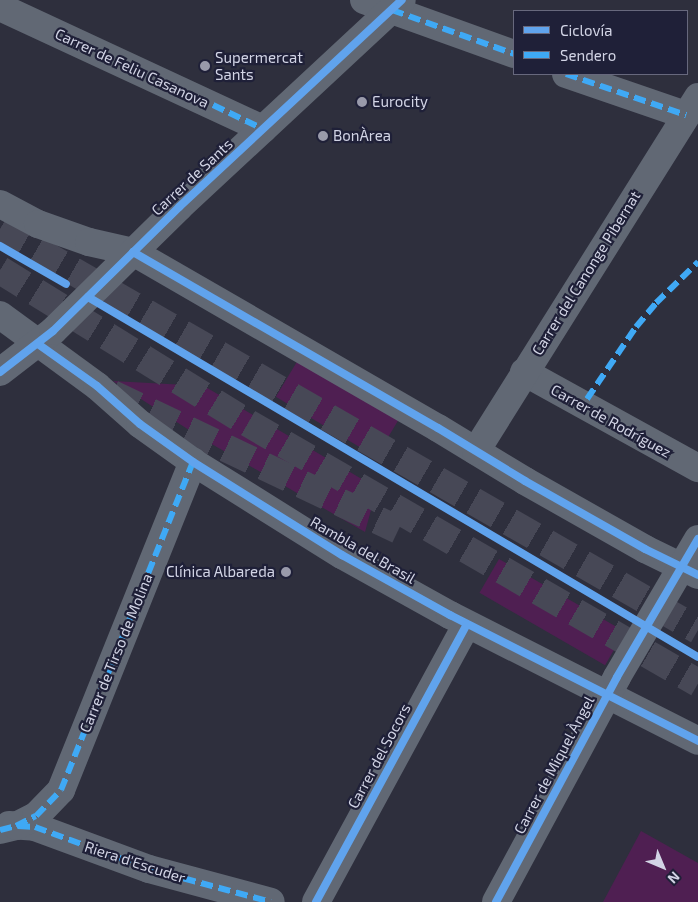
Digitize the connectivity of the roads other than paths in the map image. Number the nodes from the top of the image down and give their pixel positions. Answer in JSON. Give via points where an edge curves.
{"nodes":[{"id":1,"x":364,"y":0,"type":"edge"},
{"id":2,"x":397,"y":5,"type":"edge"},
{"id":3,"x":0,"y":7,"type":"edge"},
{"id":4,"x":513,"y":54,"type":"edge"},
{"id":5,"x":570,"y":75,"type":"edge"},
{"id":6,"x":692,"y":106,"type":"edge"},
{"id":7,"x":263,"y":129,"type":"junction"},
{"id":8,"x":0,"y":204,"type":"edge"},
{"id":9,"x":133,"y":252,"type":"junction"},
{"id":10,"x":0,"y":316,"type":"edge"},
{"id":11,"x":38,"y":344,"type":"junction"},
{"id":12,"x":0,"y":372,"type":"edge"},
{"id":13,"x":524,"y":372,"type":"junction"},
{"id":14,"x":476,"y":451,"type":"junction"},
{"id":15,"x":193,"y":462,"type":"junction"},
{"id":16,"x":698,"y":468,"type":"edge"},
{"id":17,"x":698,"y":539,"type":"edge"},
{"id":18,"x":690,"y":571,"type":"edge"},
{"id":19,"x":467,"y":624,"type":"junction"},
{"id":20,"x":608,"y":694,"type":"junction"},
{"id":21,"x":698,"y":741,"type":"edge"},
{"id":22,"x":5,"y":827,"type":"edge"},
{"id":23,"x":271,"y":902,"type":"edge"},
{"id":24,"x":316,"y":902,"type":"edge"},
{"id":25,"x":496,"y":902,"type":"edge"}],
"edges":[{"from":1,"to":2,"type":"street"},
{"from":2,"to":4,"type":"street"},
{"from":2,"to":7,"type":"street","name":"Carrer de Sants"},
{"from":3,"to":7,"type":"street","name":"Carrer de Feliu Casanova"},
{"from":5,"to":6,"type":"street"},
{"from":6,"to":13,"type":"street","name":"Carrer del Canonge Pibernat"},
{"from":7,"to":9,"type":"street","name":"Carrer de Sants"},
{"from":8,"to":9,"type":"street","via":[[38,224],[89,242]]},
{"from":9,"to":11,"type":"street","name":"Carrer de Sants"},
{"from":9,"to":14,"type":"street"},
{"from":10,"to":11,"type":"street","name":"Rambla del Brasil"},
{"from":11,"to":12,"type":"street","name":"Carrer de Sants"},
{"from":11,"to":15,"type":"street","name":"Rambla del Brasil"},
{"from":13,"to":14,"type":"street","name":"Carrer del Canonge Pibernat"},
{"from":13,"to":16,"type":"street","name":"Carrer de Rodríguez"},
{"from":14,"to":18,"type":"street","via":[[644,549]]},
{"from":15,"to":19,"type":"street","name":"Rambla del Brasil","via":[[342,555]]},
{"from":15,"to":22,"type":"street","name":"Carrer de Tirso de Molina","via":[[61,790],[36,816]]},
{"from":17,"to":18,"type":"street","name":"Carrer de Miquel Àngel"},
{"from":18,"to":20,"type":"street","name":"Carrer de Miquel Àngel"},
{"from":19,"to":20,"type":"street","name":"Rambla del Brasil"},
{"from":19,"to":24,"type":"street","name":"Carrer del Socors"},
{"from":20,"to":21,"type":"street","name":"Rambla del Brasil"},
{"from":20,"to":25,"type":"street","name":"Carrer de Miquel Àngel"},
{"from":22,"to":23,"type":"street","name":"Riera d'Escuder","via":[[35,827],[149,869]]}]}
